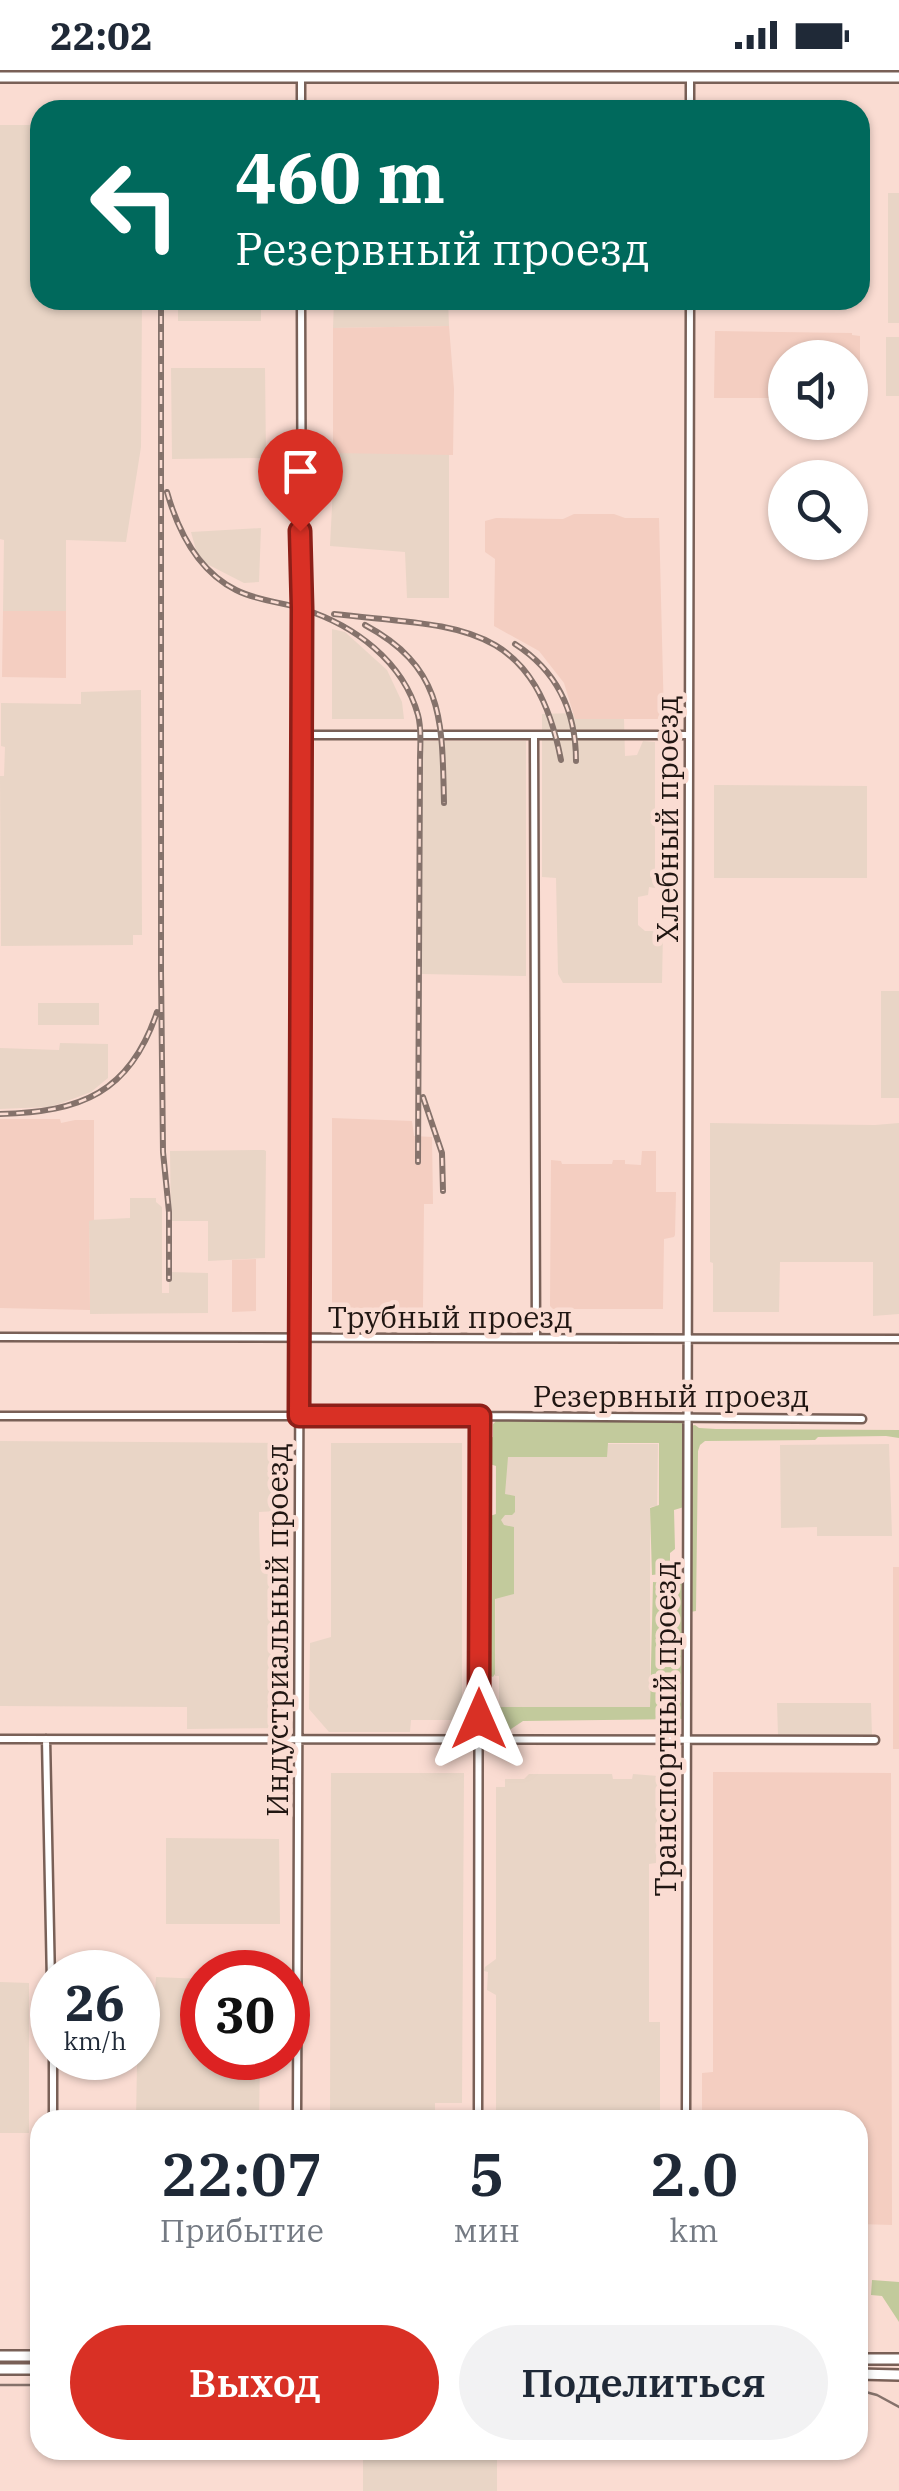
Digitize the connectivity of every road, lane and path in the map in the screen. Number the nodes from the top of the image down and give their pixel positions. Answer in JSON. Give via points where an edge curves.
{"nodes":[{"id":1,"x":386,"y":74,"type":"edge"},
{"id":2,"x":690,"y":74,"type":"edge"},
{"id":3,"x":0,"y":77,"type":"edge"},
{"id":4,"x":302,"y":77,"type":"junction"},
{"id":5,"x":899,"y":78,"type":"edge"},
{"id":6,"x":301,"y":100,"type":"edge"},
{"id":7,"x":690,"y":100,"type":"edge"},
{"id":8,"x":301,"y":310,"type":"edge"},
{"id":9,"x":690,"y":310,"type":"edge"},
{"id":10,"x":688,"y":734,"type":"junction"},
{"id":11,"x":300,"y":735,"type":"junction"},
{"id":12,"x":534,"y":736,"type":"junction"},
{"id":13,"x":0,"y":1337,"type":"edge"},
{"id":14,"x":299,"y":1338,"type":"junction"},
{"id":15,"x":536,"y":1338,"type":"junction"},
{"id":16,"x":687,"y":1338,"type":"junction"},
{"id":17,"x":899,"y":1339,"type":"edge"},
{"id":18,"x":0,"y":1416,"type":"edge"},
{"id":19,"x":299,"y":1416,"type":"junction"},
{"id":20,"x":480,"y":1416,"type":"junction"},
{"id":21,"x":687,"y":1418,"type":"junction"},
{"id":22,"x":862,"y":1419,"type":"dead end"},
{"id":23,"x":0,"y":1740,"type":"edge"},
{"id":24,"x":46,"y":1740,"type":"junction"},
{"id":25,"x":298,"y":1740,"type":"junction"},
{"id":26,"x":687,"y":1740,"type":"junction"},
{"id":27,"x":875,"y":1740,"type":"dead end"},
{"id":28,"x":478,"y":1741,"type":"junction"},
{"id":29,"x":50,"y":1950,"type":"edge"},
{"id":30,"x":53,"y":2080,"type":"edge"},
{"id":31,"x":53,"y":2110,"type":"edge"},
{"id":32,"x":297,"y":2110,"type":"edge"},
{"id":33,"x":478,"y":2110,"type":"edge"},
{"id":34,"x":686,"y":2110,"type":"edge"},
{"id":35,"x":0,"y":2356,"type":"edge"},
{"id":36,"x":30,"y":2356,"type":"edge"},
{"id":37,"x":868,"y":2359,"type":"edge"},
{"id":38,"x":897,"y":2359,"type":"edge"},
{"id":39,"x":0,"y":2369,"type":"edge"},
{"id":40,"x":30,"y":2369,"type":"edge"},
{"id":41,"x":868,"y":2374,"type":"edge"},
{"id":42,"x":895,"y":2375,"type":"edge"}],
"edges":[{"from":1,"to":2,"type":"main road"},
{"from":1,"to":4,"type":"main road"},
{"from":2,"to":5,"type":"main road"},
{"from":2,"to":7,"type":"street"},
{"from":3,"to":4,"type":"main road"},
{"from":4,"to":6,"type":"street"},
{"from":8,"to":11,"type":"street","name":"Индустриальный проезд"},
{"from":9,"to":10,"type":"street","name":"Хлебный проезд"},
{"from":10,"to":12,"type":"street"},
{"from":10,"to":16,"type":"street","name":"Хлебный проезд"},
{"from":11,"to":12,"type":"street"},
{"from":11,"to":14,"type":"street","name":"Индустриальный проезд"},
{"from":12,"to":15,"type":"street"},
{"from":13,"to":14,"type":"street","name":"Трубный проезд"},
{"from":14,"to":15,"type":"street","name":"Трубный проезд"},
{"from":14,"to":19,"type":"street","name":"Индустриальный проезд"},
{"from":15,"to":16,"type":"street","name":"Трубный проезд"},
{"from":16,"to":17,"type":"street","name":"Трубный проезд"},
{"from":16,"to":21,"type":"street","name":"Транспортный проезд"},
{"from":18,"to":19,"type":"street","name":"Резервный проезд"},
{"from":19,"to":20,"type":"street","name":"Резервный проезд"},
{"from":19,"to":25,"type":"street","name":"Индустриальный проезд"},
{"from":20,"to":21,"type":"street","name":"Резервный проезд"},
{"from":20,"to":28,"type":"street"},
{"from":21,"to":22,"type":"street","name":"Резервный проезд"},
{"from":21,"to":26,"type":"street","name":"Транспортный проезд"},
{"from":23,"to":24,"type":"street"},
{"from":24,"to":25,"type":"street"},
{"from":24,"to":29,"type":"street"},
{"from":25,"to":28,"type":"street"},
{"from":25,"to":32,"type":"street","name":"Индустриальный проезд"},
{"from":26,"to":27,"type":"street"},
{"from":26,"to":28,"type":"street"},
{"from":26,"to":34,"type":"street","name":"Транспортный проезд"},
{"from":28,"to":33,"type":"street"},
{"from":30,"to":31,"type":"street"},
{"from":35,"to":36,"type":"main road"},
{"from":37,"to":38,"type":"main road"},
{"from":39,"to":40,"type":"main road"},
{"from":41,"to":42,"type":"main road"}]}
